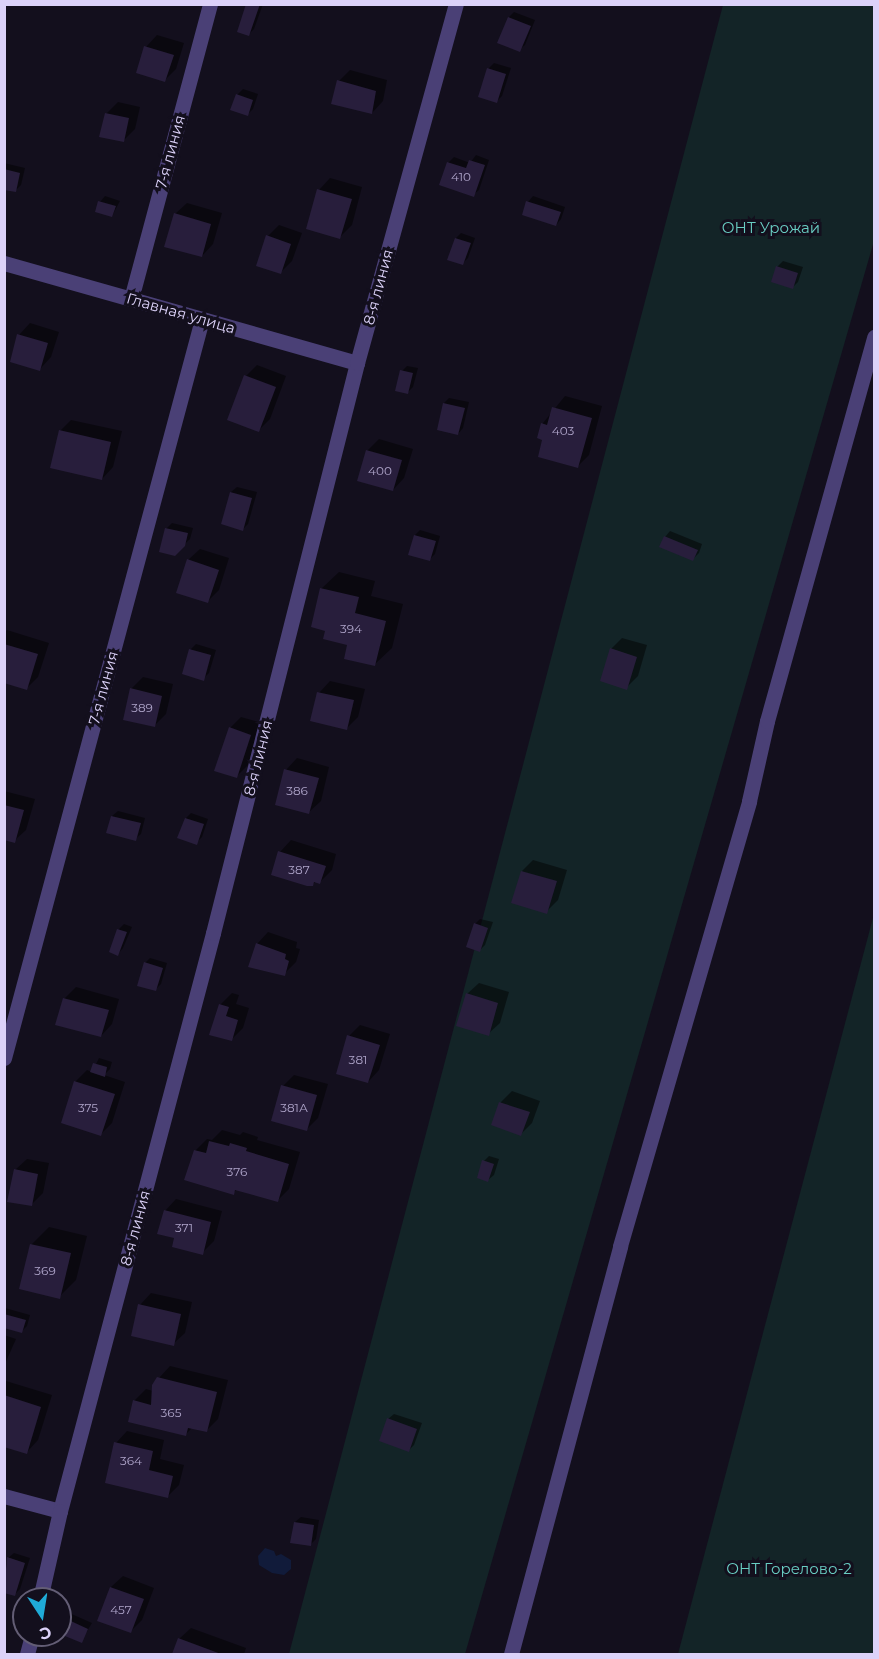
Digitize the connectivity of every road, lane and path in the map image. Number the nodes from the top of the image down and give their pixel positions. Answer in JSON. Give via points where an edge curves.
{"nodes":[{"id":1,"x":210,"y":4,"type":"edge"},
{"id":2,"x":456,"y":4,"type":"edge"},
{"id":3,"x":4,"y":263,"type":"edge"},
{"id":4,"x":131,"y":299,"type":"junction"},
{"id":5,"x":202,"y":319,"type":"junction"},
{"id":6,"x":874,"y":337,"type":"edge"},
{"id":7,"x":357,"y":363,"type":"junction"},
{"id":8,"x":4,"y":1058,"type":"edge"},
{"id":9,"x":4,"y":1496,"type":"edge"},
{"id":10,"x":60,"y":1511,"type":"junction"},
{"id":11,"x":43,"y":1587,"type":"edge"},
{"id":12,"x":511,"y":1654,"type":"edge"}],
"edges":[{"from":1,"to":4,"type":"street","name":"7-я линия"},
{"from":2,"to":7,"type":"street","name":"8-я линия"},
{"from":3,"to":4,"type":"street","name":"Главная улица"},
{"from":4,"to":5,"type":"street","name":"Главная улица"},
{"from":5,"to":7,"type":"street","name":"Главная улица"},
{"from":5,"to":8,"type":"street","name":"7-я линия"},
{"from":6,"to":12,"type":"street","via":[[770,710],[749,801],[620,1246]]},
{"from":7,"to":10,"type":"street","name":"8-я линия","via":[[216,921]]},
{"from":9,"to":10,"type":"street"},
{"from":10,"to":11,"type":"street","name":"8-я линия"}]}
